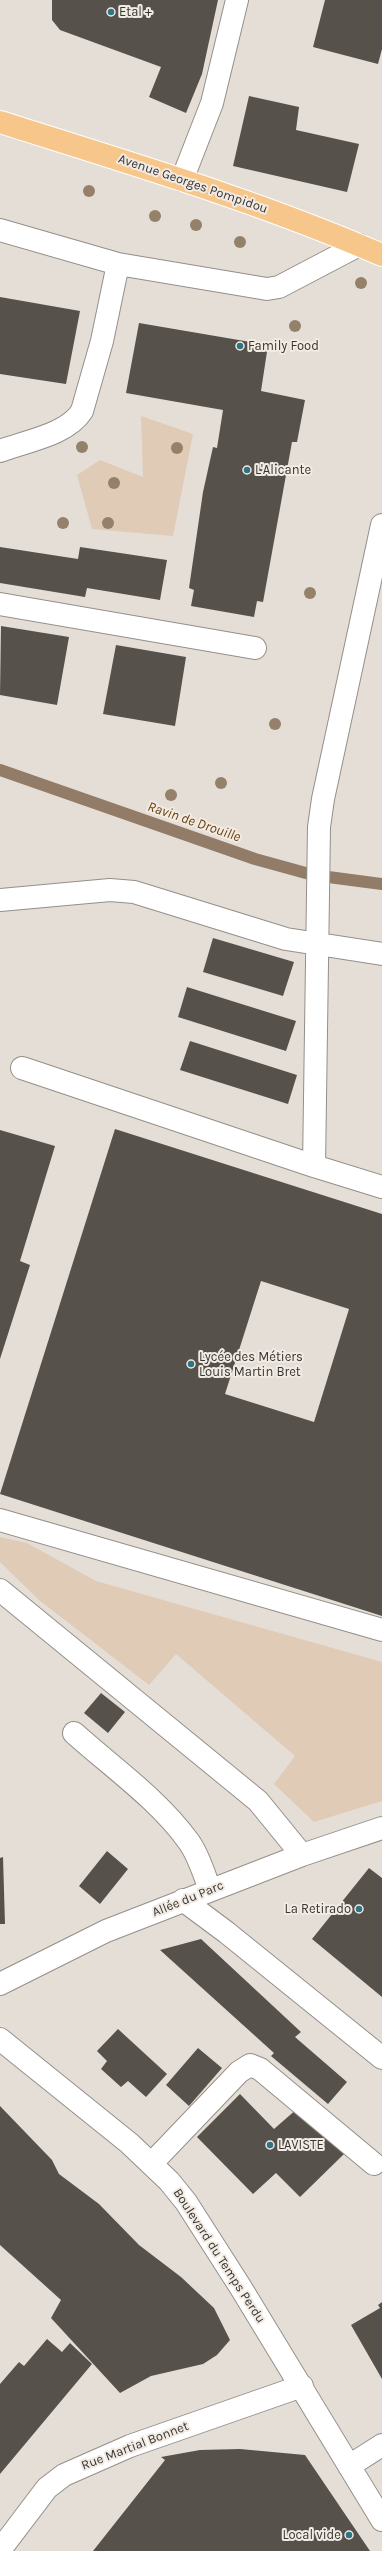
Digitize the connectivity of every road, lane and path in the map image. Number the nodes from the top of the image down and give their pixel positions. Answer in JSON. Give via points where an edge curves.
{"nodes":[{"id":1,"x":237,"y":0,"type":"edge"},
{"id":2,"x":0,"y":122,"type":"edge"},
{"id":3,"x":182,"y":180,"type":"junction"},
{"id":4,"x":0,"y":230,"type":"edge"},
{"id":5,"x":359,"y":245,"type":"junction"},
{"id":6,"x":382,"y":255,"type":"edge"},
{"id":7,"x":118,"y":264,"type":"junction"},
{"id":8,"x":0,"y":451,"type":"edge"},
{"id":9,"x":382,"y":525,"type":"edge"},
{"id":10,"x":0,"y":604,"type":"edge"},
{"id":11,"x":255,"y":648,"type":"dead end"},
{"id":12,"x":0,"y":900,"type":"edge"},
{"id":13,"x":317,"y":944,"type":"junction"},
{"id":14,"x":382,"y":954,"type":"edge"},
{"id":15,"x":22,"y":1068,"type":"dead end"},
{"id":16,"x":314,"y":1166,"type":"junction"},
{"id":17,"x":382,"y":1186,"type":"edge"},
{"id":18,"x":0,"y":1520,"type":"edge"},
{"id":19,"x":0,"y":1590,"type":"edge"},
{"id":20,"x":382,"y":1630,"type":"edge"},
{"id":21,"x":74,"y":1733,"type":"dead end"},
{"id":22,"x":382,"y":1828,"type":"edge"},
{"id":23,"x":302,"y":1855,"type":"junction"},
{"id":24,"x":210,"y":1890,"type":"junction"},
{"id":25,"x":183,"y":1900,"type":"junction"},
{"id":26,"x":0,"y":1984,"type":"edge"},
{"id":27,"x":0,"y":2039,"type":"edge"},
{"id":28,"x":382,"y":2058,"type":"edge"},
{"id":29,"x":152,"y":2164,"type":"junction"},
{"id":30,"x":374,"y":2164,"type":"dead end"},
{"id":31,"x":302,"y":2386,"type":"junction"},
{"id":32,"x":382,"y":2445,"type":"edge"},
{"id":33,"x":349,"y":2466,"type":"junction"},
{"id":34,"x":382,"y":2520,"type":"edge"},
{"id":35,"x":0,"y":2550,"type":"edge"}],
"edges":[{"from":1,"to":3,"type":"street","via":[[212,103]]},
{"from":2,"to":3,"type":"main road","name":"Avenue Georges Pompidou"},
{"from":3,"to":5,"type":"main road","name":"Avenue Georges Pompidou","via":[[310,224]]},
{"from":4,"to":7,"type":"street"},
{"from":5,"to":6,"type":"main road","name":"Avenue Georges Pompidou"},
{"from":5,"to":7,"type":"street","via":[[279,287],[266,289]]},
{"from":7,"to":8,"type":"street","via":[[102,342],[82,410],[77,418],[61,429]]},
{"from":9,"to":13,"type":"street","via":[[323,799]]},
{"from":10,"to":11,"type":"street"},
{"from":12,"to":13,"type":"street","via":[[110,890],[134,892],[286,939]]},
{"from":13,"to":14,"type":"street"},
{"from":13,"to":16,"type":"street"},
{"from":15,"to":16,"type":"street"},
{"from":16,"to":17,"type":"street"},
{"from":18,"to":20,"type":"street"},
{"from":19,"to":23,"type":"street","via":[[258,1801]]},
{"from":21,"to":24,"type":"street","via":[[162,1811],[182,1833],[197,1856]]},
{"from":22,"to":23,"type":"street","name":"Allée du Parc"},
{"from":23,"to":24,"type":"street","name":"Allée du Parc"},
{"from":24,"to":25,"type":"street","name":"Allée du Parc"},
{"from":25,"to":26,"type":"street","name":"Allée du Parc","via":[[106,1931]]},
{"from":25,"to":28,"type":"street"},
{"from":27,"to":29,"type":"street","name":"Boulevard du Temps Perdu"},
{"from":29,"to":30,"type":"street","via":[[239,2072],[250,2065],[260,2069]]},
{"from":29,"to":31,"type":"street","name":"Boulevard du Temps Perdu","via":[[186,2202]]},
{"from":31,"to":33,"type":"street","name":"Boulevard du Temps Perdu"},
{"from":31,"to":35,"type":"street","name":"Rue Martial Bonnet","via":[[130,2446],[64,2474],[39,2498]]},
{"from":32,"to":33,"type":"street"},
{"from":33,"to":34,"type":"street","name":"Boulevard du Temps Perdu"}]}
